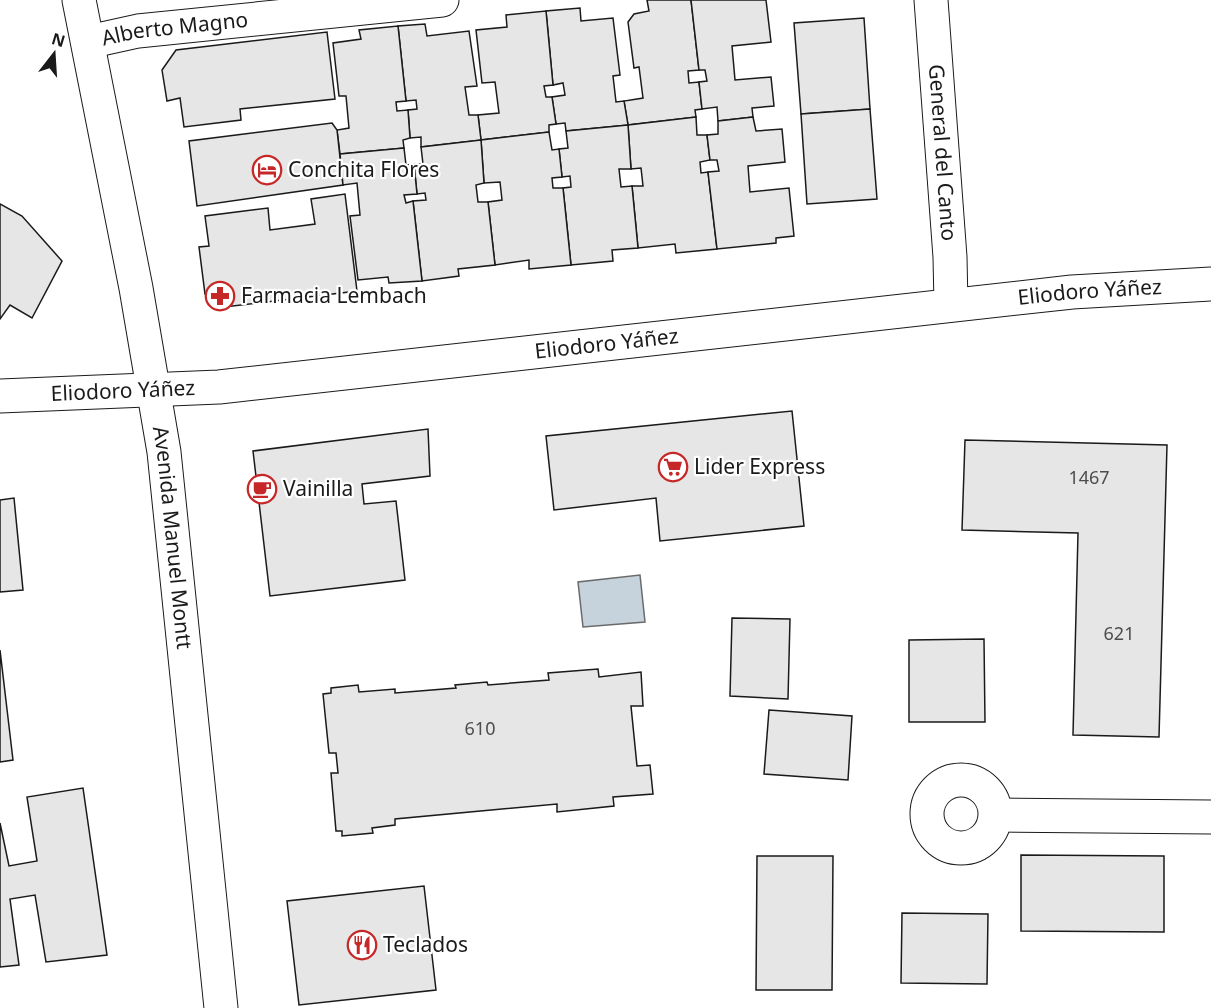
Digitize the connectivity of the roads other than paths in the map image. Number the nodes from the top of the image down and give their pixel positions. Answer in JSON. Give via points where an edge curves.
{"nodes":[{"id":1,"x":79,"y":0,"type":"edge"},
{"id":2,"x":442,"y":0,"type":"edge"},
{"id":3,"x":931,"y":0,"type":"edge"},
{"id":4,"x":88,"y":42,"type":"junction"},
{"id":5,"x":1211,"y":284,"type":"edge"},
{"id":6,"x":951,"y":305,"type":"junction"},
{"id":7,"x":153,"y":389,"type":"junction"},
{"id":8,"x":0,"y":396,"type":"edge"},
{"id":9,"x":996,"y":815,"type":"dead end"},
{"id":10,"x":1211,"y":817,"type":"edge"},
{"id":11,"x":221,"y":1008,"type":"edge"}],
"edges":[{"from":1,"to":4,"type":"main road","name":"Avenida Manuel Montt"},
{"from":2,"to":4,"type":"main road","name":"Alberto Magno","via":[[138,31]]},
{"from":3,"to":6,"type":"main road","name":"General del Canto"},
{"from":4,"to":7,"type":"main road","name":"Avenida Manuel Montt"},
{"from":5,"to":6,"type":"main road","name":"Eliodoro Yáñez","via":[[1072,292]]},
{"from":6,"to":7,"type":"main road","name":"Eliodoro Yáñez","via":[[219,387]]},
{"from":7,"to":8,"type":"main road","name":"Eliodoro Yáñez"},
{"from":7,"to":11,"type":"main road","name":"Avenida Manuel Montt","via":[[164,452]]},
{"from":9,"to":10,"type":"main road"}]}
